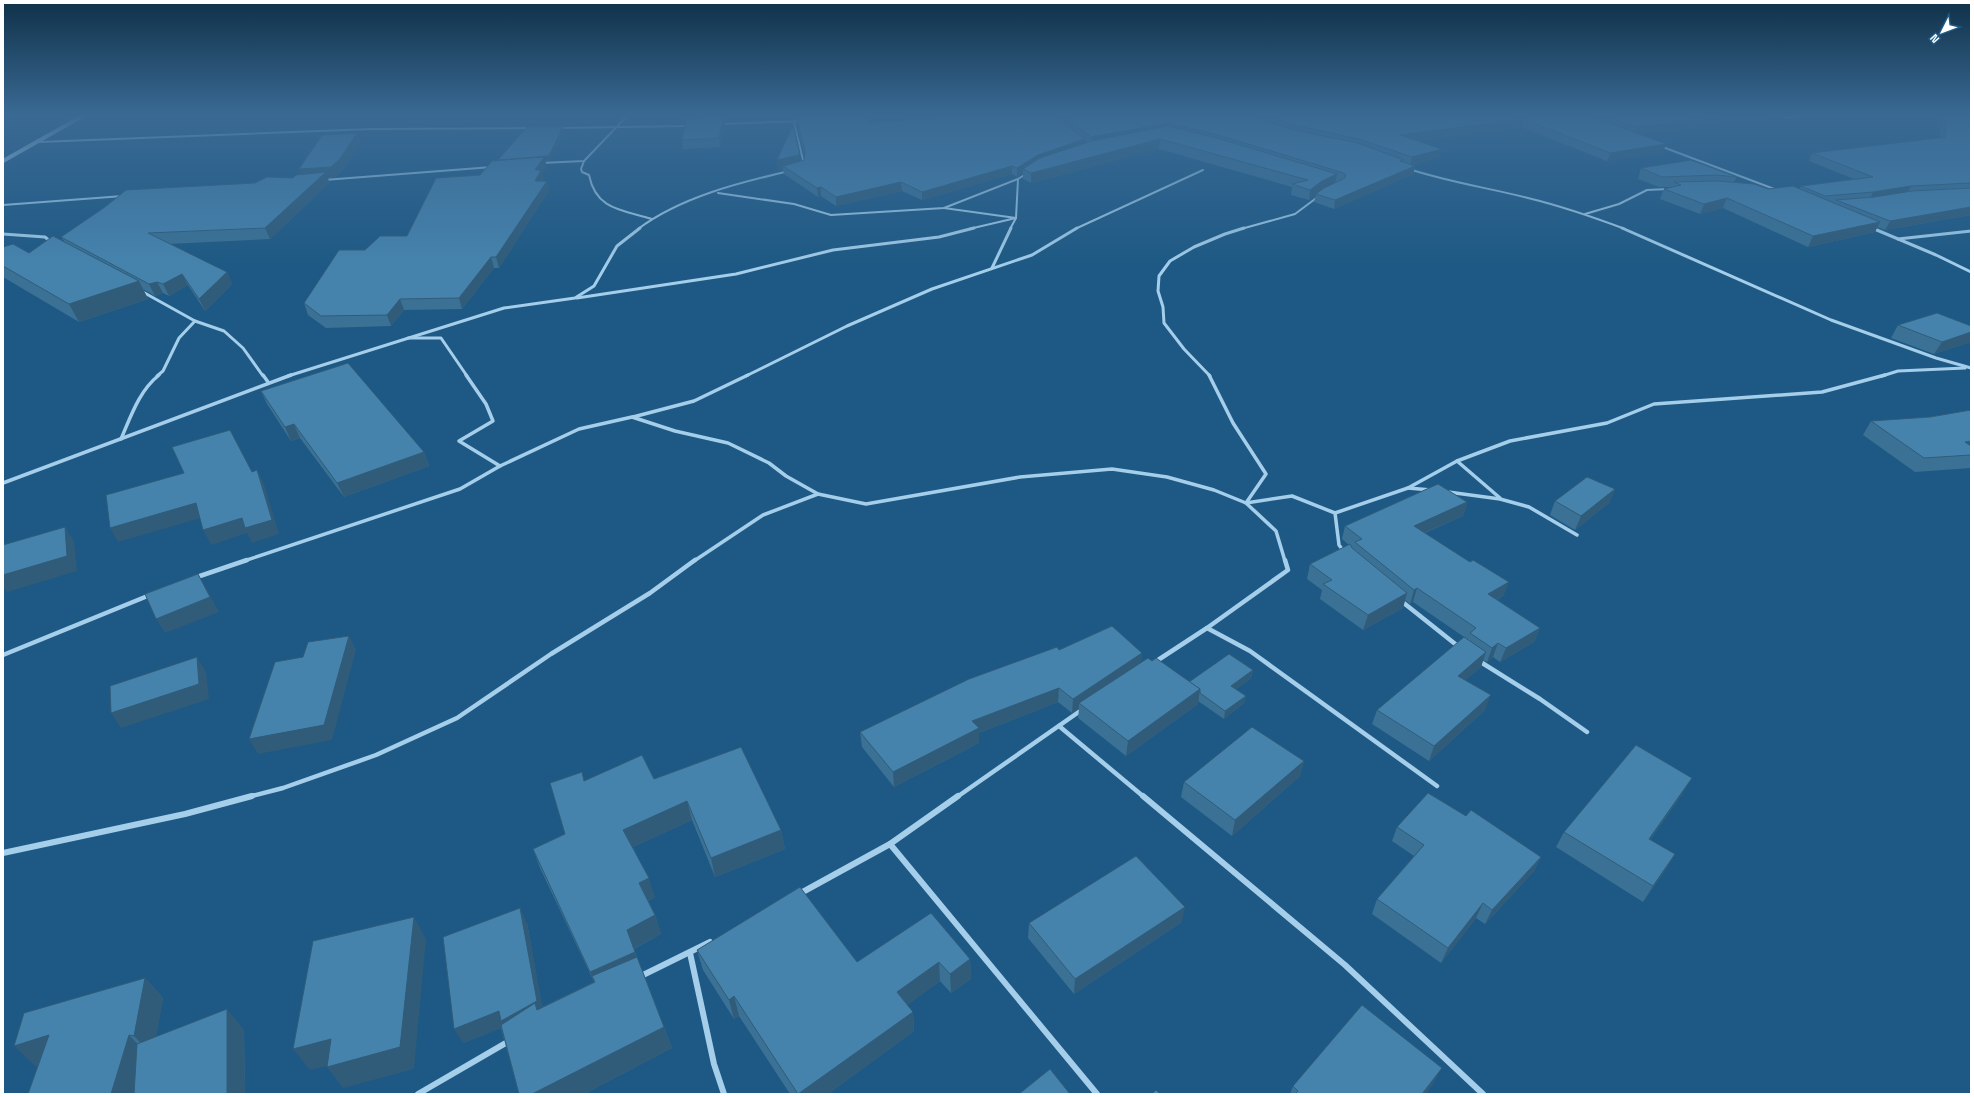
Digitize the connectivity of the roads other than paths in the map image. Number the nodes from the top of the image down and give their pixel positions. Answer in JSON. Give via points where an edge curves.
{"nodes":[{"id":1,"x":582,"y":165,"type":"edge"},
{"id":2,"x":1710,"y":165,"type":"edge"},
{"id":3,"x":492,"y":166,"type":"edge"},
{"id":4,"x":1405,"y":167,"type":"edge"},
{"id":5,"x":795,"y":169,"type":"edge"},
{"id":6,"x":1203,"y":170,"type":"dead end"},
{"id":7,"x":1028,"y":173,"type":"edge"},
{"id":8,"x":1018,"y":179,"type":"junction"},
{"id":9,"x":321,"y":180,"type":"edge"},
{"id":10,"x":1671,"y":188,"type":"edge"},
{"id":11,"x":718,"y":192,"type":"junction"},
{"id":12,"x":1774,"y":193,"type":"edge"},
{"id":13,"x":1322,"y":194,"type":"edge"},
{"id":14,"x":130,"y":195,"type":"edge"},
{"id":15,"x":3,"y":204,"type":"edge"},
{"id":16,"x":944,"y":208,"type":"junction"},
{"id":17,"x":1584,"y":214,"type":"junction"},
{"id":18,"x":1016,"y":218,"type":"junction"},
{"id":19,"x":652,"y":219,"type":"junction"},
{"id":20,"x":1869,"y":227,"type":"edge"},
{"id":21,"x":1971,"y":231,"type":"edge"},
{"id":22,"x":3,"y":234,"type":"edge"},
{"id":23,"x":1898,"y":239,"type":"junction"},
{"id":24,"x":57,"y":246,"type":"edge"},
{"id":25,"x":992,"y":268,"type":"junction"},
{"id":26,"x":1971,"y":272,"type":"edge"},
{"id":27,"x":138,"y":289,"type":"edge"},
{"id":28,"x":575,"y":298,"type":"junction"},
{"id":29,"x":194,"y":321,"type":"junction"},
{"id":30,"x":404,"y":338,"type":"junction"},
{"id":31,"x":1970,"y":368,"type":"edge"},
{"id":32,"x":268,"y":382,"type":"junction"},
{"id":33,"x":632,"y":417,"type":"junction"},
{"id":34,"x":121,"y":439,"type":"junction"},
{"id":35,"x":1457,"y":461,"type":"junction"},
{"id":36,"x":500,"y":466,"type":"junction"},
{"id":37,"x":3,"y":483,"type":"edge"},
{"id":38,"x":1408,"y":488,"type":"junction"},
{"id":39,"x":1439,"y":491,"type":"edge"},
{"id":40,"x":1446,"y":492,"type":"edge"},
{"id":41,"x":818,"y":494,"type":"junction"},
{"id":42,"x":1500,"y":498,"type":"junction"},
{"id":43,"x":1246,"y":503,"type":"junction"},
{"id":44,"x":1335,"y":513,"type":"junction"},
{"id":45,"x":1577,"y":535,"type":"dead end"},
{"id":46,"x":1350,"y":559,"type":"edge"},
{"id":47,"x":188,"y":580,"type":"edge"},
{"id":48,"x":153,"y":594,"type":"edge"},
{"id":49,"x":1397,"y":598,"type":"edge"},
{"id":50,"x":1207,"y":628,"type":"junction"},
{"id":51,"x":1462,"y":649,"type":"edge"},
{"id":52,"x":3,"y":655,"type":"edge"},
{"id":53,"x":1474,"y":658,"type":"edge"},
{"id":54,"x":1150,"y":665,"type":"edge"},
{"id":55,"x":1089,"y":705,"type":"edge"},
{"id":56,"x":1059,"y":726,"type":"junction"},
{"id":57,"x":1588,"y":732,"type":"dead end"},
{"id":58,"x":1438,"y":786,"type":"dead end"},
{"id":59,"x":890,"y":844,"type":"junction"},
{"id":60,"x":3,"y":853,"type":"edge"},
{"id":61,"x":793,"y":897,"type":"edge"},
{"id":62,"x":717,"y":938,"type":"edge"},
{"id":63,"x":690,"y":954,"type":"junction"},
{"id":64,"x":633,"y":980,"type":"edge"},
{"id":65,"x":514,"y":1039,"type":"edge"},
{"id":66,"x":418,"y":1094,"type":"edge"},
{"id":67,"x":724,"y":1094,"type":"edge"},
{"id":68,"x":1097,"y":1094,"type":"edge"},
{"id":69,"x":1483,"y":1094,"type":"edge"}],
"edges":[{"from":1,"to":19,"type":"street","via":[[582,172],[589,175],[592,189],[605,204]]},
{"from":2,"to":12,"type":"street","via":[[1782,193]]},
{"from":3,"to":9,"type":"street"},
{"from":4,"to":17,"type":"street","via":[[1437,178],[1529,198]]},
{"from":5,"to":11,"type":"street"},
{"from":6,"to":25,"type":"street","via":[[1081,226],[1032,255]]},
{"from":7,"to":8,"type":"street"},
{"from":8,"to":16,"type":"street"},
{"from":8,"to":18,"type":"street"},
{"from":10,"to":17,"type":"street","via":[[1646,190],[1619,204]]},
{"from":11,"to":16,"type":"street","via":[[794,204],[831,215]]},
{"from":11,"to":19,"type":"street","via":[[682,203]]},
{"from":13,"to":43,"type":"street","via":[[1295,214],[1225,234],[1194,247],[1170,261],[1159,276],[1158,291],[1164,323],[1184,349],[1209,374],[1233,423],[1266,474]]},
{"from":14,"to":15,"type":"street"},
{"from":16,"to":18,"type":"street"},
{"from":17,"to":31,"type":"street","via":[[1634,233],[1831,320]]},
{"from":18,"to":25,"type":"street"},
{"from":18,"to":28,"type":"street","via":[[939,236],[833,250],[736,274]]},
{"from":19,"to":28,"type":"street","via":[[617,246],[594,286]]},
{"from":20,"to":23,"type":"street"},
{"from":21,"to":23,"type":"street"},
{"from":22,"to":24,"type":"street","via":[[45,237]]},
{"from":23,"to":26,"type":"street"},
{"from":25,"to":33,"type":"street","via":[[932,289],[847,326],[694,401]]},
{"from":27,"to":29,"type":"street"},
{"from":28,"to":30,"type":"street","via":[[504,308]]},
{"from":29,"to":32,"type":"street","via":[[224,331],[243,348]]},
{"from":29,"to":34,"type":"street","via":[[179,338],[163,371],[148,384],[139,398]]},
{"from":30,"to":32,"type":"street"},
{"from":30,"to":36,"type":"street","via":[[442,338],[486,404],[493,421],[459,441]]},
{"from":31,"to":35,"type":"street","via":[[1898,371],[1822,392],[1654,404],[1607,423],[1510,441]]},
{"from":32,"to":34,"type":"street"},
{"from":33,"to":36,"type":"street","via":[[579,429]]},
{"from":33,"to":41,"type":"street","via":[[675,431],[728,443],[769,463]]},
{"from":34,"to":37,"type":"street"},
{"from":35,"to":38,"type":"street"},
{"from":35,"to":42,"type":"street"},
{"from":36,"to":47,"type":"street","via":[[460,489]]},
{"from":38,"to":39,"type":"street"},
{"from":38,"to":44,"type":"street"},
{"from":40,"to":42,"type":"street"},
{"from":41,"to":43,"type":"street","via":[[866,504],[1020,477],[1112,469],[1167,476]]},
{"from":41,"to":60,"type":"street","via":[[763,515],[650,593],[551,654],[457,718],[376,755],[283,788],[185,814]]},
{"from":42,"to":45,"type":"street","via":[[1529,507]]},
{"from":43,"to":44,"type":"street","via":[[1292,496]]},
{"from":43,"to":50,"type":"street","via":[[1276,532],[1288,570]]},
{"from":44,"to":46,"type":"street","via":[[1339,545]]},
{"from":48,"to":52,"type":"street"},
{"from":49,"to":51,"type":"street"},
{"from":50,"to":54,"type":"street"},
{"from":50,"to":58,"type":"street","via":[[1250,651]]},
{"from":53,"to":57,"type":"street"},
{"from":55,"to":56,"type":"street"},
{"from":56,"to":59,"type":"street"},
{"from":56,"to":69,"type":"street","via":[[1344,965]]},
{"from":59,"to":61,"type":"street"},
{"from":59,"to":68,"type":"street"},
{"from":62,"to":63,"type":"street"},
{"from":63,"to":64,"type":"street"},
{"from":63,"to":67,"type":"street","via":[[714,1064]]},
{"from":65,"to":66,"type":"street"}]}
